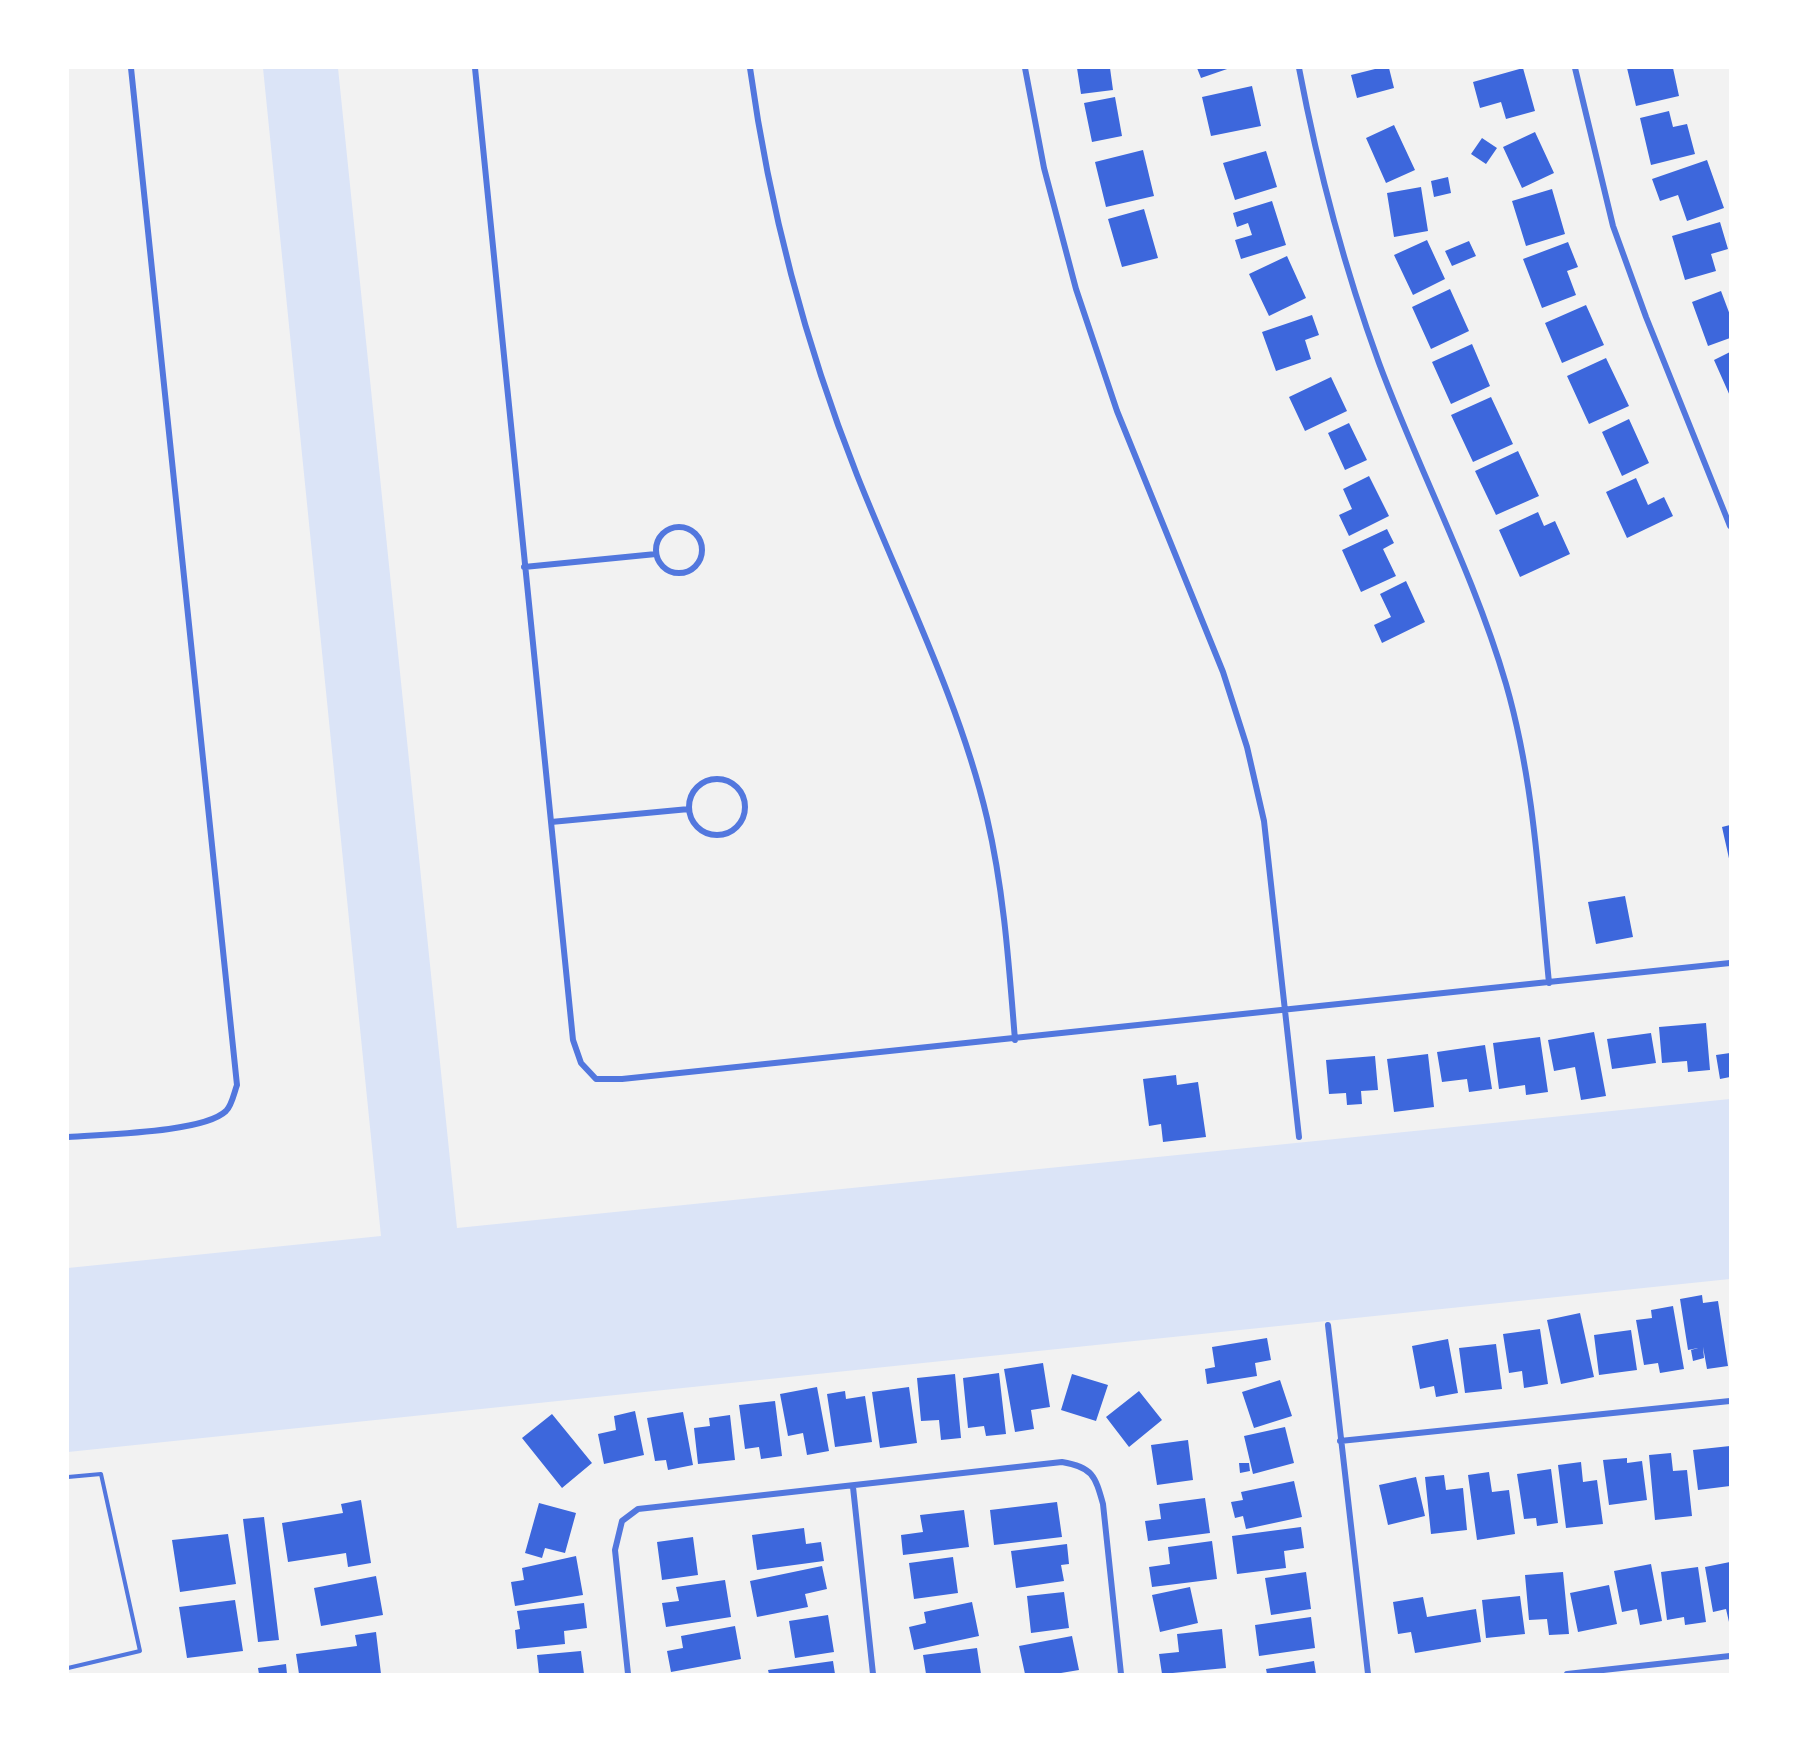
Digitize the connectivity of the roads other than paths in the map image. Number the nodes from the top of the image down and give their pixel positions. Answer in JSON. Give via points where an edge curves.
{"nodes":[{"id":1,"x":131,"y":68,"type":"edge"},
{"id":2,"x":475,"y":68,"type":"edge"},
{"id":3,"x":750,"y":68,"type":"edge"},
{"id":4,"x":1025,"y":68,"type":"edge"},
{"id":5,"x":1299,"y":68,"type":"edge"},
{"id":6,"x":1575,"y":68,"type":"edge"},
{"id":7,"x":1731,"y":526,"type":"edge"},
{"id":8,"x":656,"y":554,"type":"junction"},
{"id":9,"x":524,"y":567,"type":"junction"},
{"id":10,"x":689,"y":809,"type":"junction"},
{"id":11,"x":551,"y":822,"type":"junction"},
{"id":12,"x":1731,"y":963,"type":"edge"},
{"id":13,"x":1549,"y":983,"type":"junction"},
{"id":14,"x":1284,"y":1010,"type":"junction"},
{"id":15,"x":1015,"y":1040,"type":"junction"},
{"id":16,"x":68,"y":1137,"type":"edge"},
{"id":17,"x":1299,"y":1137,"type":"dead end"},
{"id":18,"x":1328,"y":1325,"type":"dead end"},
{"id":19,"x":1731,"y":1401,"type":"edge"},
{"id":20,"x":1340,"y":1441,"type":"junction"},
{"id":21,"x":68,"y":1477,"type":"edge"},
{"id":22,"x":853,"y":1486,"type":"junction"},
{"id":23,"x":1731,"y":1656,"type":"edge"},
{"id":24,"x":68,"y":1668,"type":"edge"},
{"id":25,"x":628,"y":1674,"type":"edge"},
{"id":26,"x":873,"y":1674,"type":"edge"},
{"id":27,"x":1121,"y":1674,"type":"edge"},
{"id":28,"x":1368,"y":1674,"type":"edge"},
{"id":29,"x":1568,"y":1674,"type":"edge"}],
"edges":[{"from":1,"to":16,"type":"street","via":[[237,1086],[227,1110],[209,1122]]},
{"from":2,"to":9,"type":"street"},
{"from":3,"to":15,"type":"street","via":[[780,227],[814,347],[856,472],[955,716],[987,817],[1003,911]]},
{"from":4,"to":14,"type":"street","via":[[1044,168],[1076,289],[1117,411],[1223,672],[1247,747],[1264,821]]},
{"from":5,"to":13,"type":"street","via":[[1330,209],[1354,290],[1380,364],[1483,616],[1512,704],[1530,796]]},
{"from":6,"to":7,"type":"street","via":[[1613,226]]},
{"from":8,"to":8,"type":"street","via":[[664,568],[679,574],[694,569],[700,562],[702,546],[690,529],[675,527],[662,534]]},
{"from":8,"to":9,"type":"street"},
{"from":9,"to":11,"type":"street"},
{"from":10,"to":10,"type":"street","via":[[697,826],[714,835],[732,831],[740,824],[745,806],[739,789],[715,779],[707,780],[693,792]]},
{"from":10,"to":11,"type":"street"},
{"from":11,"to":15,"type":"street","via":[[573,1040],[581,1063],[596,1079]]},
{"from":12,"to":13,"type":"street"},
{"from":13,"to":14,"type":"street"},
{"from":14,"to":15,"type":"street"},
{"from":14,"to":17,"type":"street"},
{"from":18,"to":20,"type":"street"},
{"from":19,"to":20,"type":"street"},
{"from":20,"to":28,"type":"street"},
{"from":21,"to":24,"type":"lane","via":[[101,1474],[140,1651]]},
{"from":22,"to":25,"type":"street","via":[[638,1509],[622,1521],[615,1550]]},
{"from":22,"to":26,"type":"street"},
{"from":22,"to":27,"type":"street","via":[[1062,1462],[1083,1466],[1097,1480],[1103,1504]]},
{"from":23,"to":29,"type":"street"}]}
